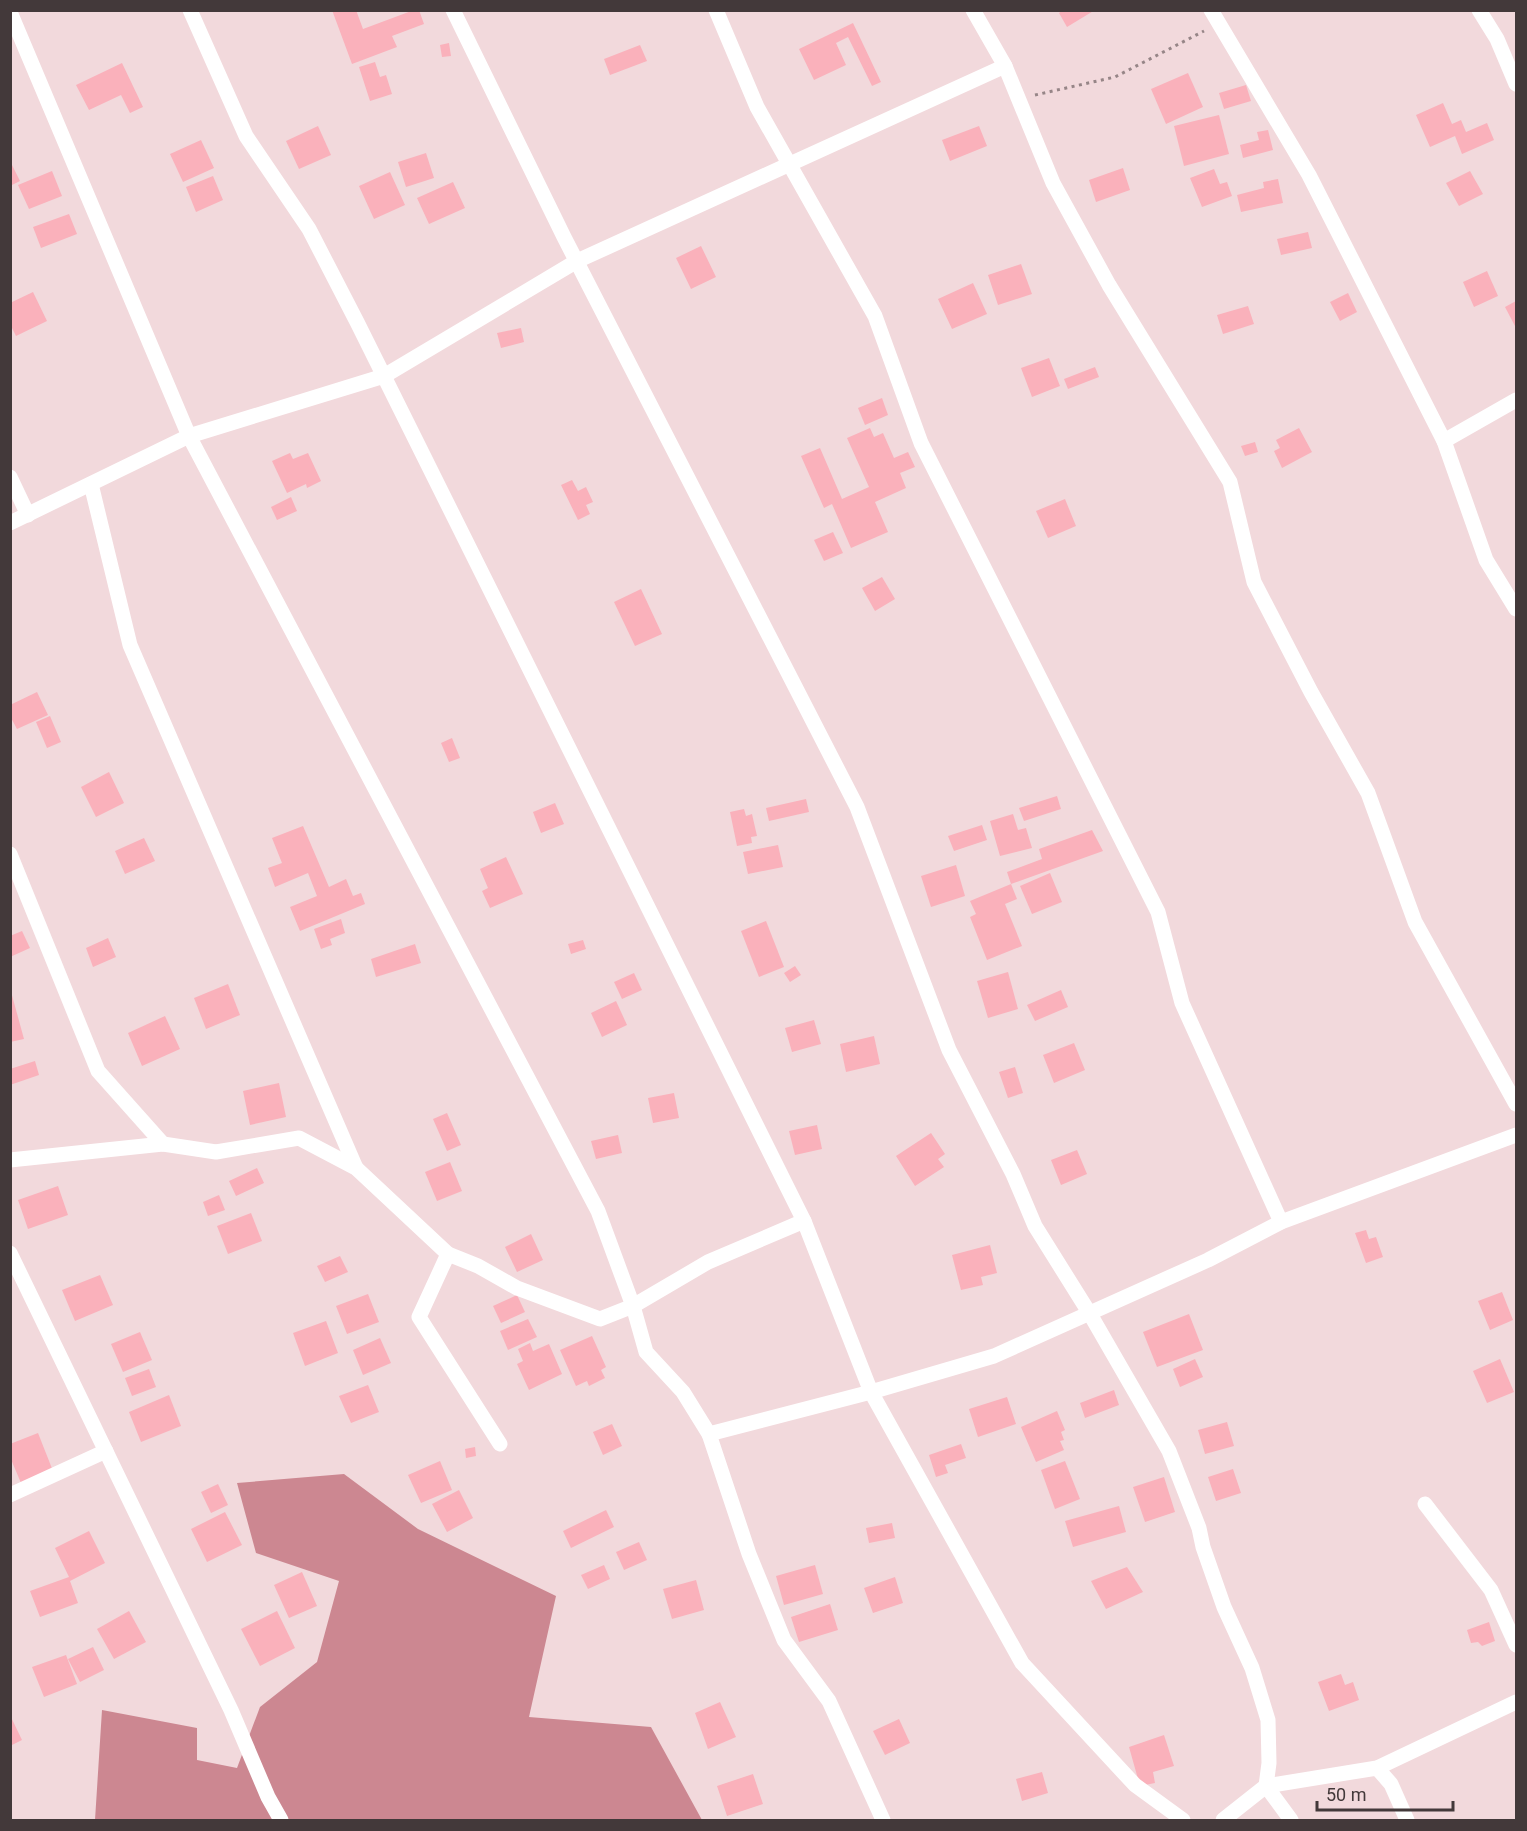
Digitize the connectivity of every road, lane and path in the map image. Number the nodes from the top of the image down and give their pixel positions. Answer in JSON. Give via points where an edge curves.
{"nodes":[{"id":1,"x":190,"y":10,"type":"edge"},
{"id":2,"x":453,"y":10,"type":"edge"},
{"id":3,"x":716,"y":10,"type":"edge"},
{"id":4,"x":973,"y":10,"type":"edge"},
{"id":5,"x":1479,"y":10,"type":"edge"},
{"id":6,"x":13,"y":13,"type":"edge"},
{"id":7,"x":1215,"y":17,"type":"edge"},
{"id":8,"x":1005,"y":66,"type":"junction"},
{"id":9,"x":1516,"y":84,"type":"edge"},
{"id":10,"x":1018,"y":99,"type":"junction"},
{"id":11,"x":789,"y":165,"type":"junction"},
{"id":12,"x":577,"y":261,"type":"junction"},
{"id":13,"x":384,"y":376,"type":"junction"},
{"id":14,"x":1516,"y":400,"type":"edge"},
{"id":15,"x":189,"y":436,"type":"junction"},
{"id":16,"x":1444,"y":441,"type":"junction"},
{"id":17,"x":10,"y":477,"type":"edge"},
{"id":18,"x":91,"y":484,"type":"junction"},
{"id":19,"x":28,"y":515,"type":"junction"},
{"id":20,"x":10,"y":523,"type":"edge"},
{"id":21,"x":1516,"y":609,"type":"edge"},
{"id":22,"x":10,"y":854,"type":"edge"},
{"id":23,"x":1516,"y":1104,"type":"edge"},
{"id":24,"x":1516,"y":1135,"type":"edge"},
{"id":25,"x":162,"y":1144,"type":"junction"},
{"id":26,"x":10,"y":1160,"type":"edge"},
{"id":27,"x":356,"y":1168,"type":"junction"},
{"id":28,"x":804,"y":1221,"type":"junction"},
{"id":29,"x":1281,"y":1222,"type":"junction"},
{"id":30,"x":10,"y":1253,"type":"edge"},
{"id":31,"x":448,"y":1254,"type":"junction"},
{"id":32,"x":633,"y":1306,"type":"junction"},
{"id":33,"x":1090,"y":1314,"type":"junction"},
{"id":34,"x":871,"y":1392,"type":"junction"},
{"id":35,"x":709,"y":1434,"type":"junction"},
{"id":36,"x":500,"y":1444,"type":"dead end"},
{"id":37,"x":106,"y":1451,"type":"junction"},
{"id":38,"x":10,"y":1495,"type":"edge"},
{"id":39,"x":1425,"y":1504,"type":"dead end"},
{"id":40,"x":1516,"y":1645,"type":"edge"},
{"id":41,"x":1516,"y":1702,"type":"edge"},
{"id":42,"x":1377,"y":1768,"type":"junction"},
{"id":43,"x":1266,"y":1786,"type":"junction"},
{"id":44,"x":281,"y":1821,"type":"edge"},
{"id":45,"x":883,"y":1821,"type":"edge"},
{"id":46,"x":1183,"y":1821,"type":"edge"},
{"id":47,"x":1223,"y":1821,"type":"edge"},
{"id":48,"x":1291,"y":1821,"type":"edge"},
{"id":49,"x":1407,"y":1821,"type":"edge"}],
"edges":[{"from":1,"to":13,"type":"street","via":[[246,136],[309,229]]},
{"from":2,"to":12,"type":"street"},
{"from":3,"to":11,"type":"street","via":[[757,107]]},
{"from":4,"to":8,"type":"street"},
{"from":5,"to":9,"type":"street","via":[[1497,39]]},
{"from":6,"to":15,"type":"street"},
{"from":7,"to":10,"type":"path","via":[[1115,77]]},
{"from":7,"to":16,"type":"street","via":[[1309,175]]},
{"from":8,"to":10,"type":"street"},
{"from":8,"to":11,"type":"street"},
{"from":10,"to":23,"type":"street","via":[[1053,183],[1230,482],[1254,582],[1368,793],[1415,922]]},
{"from":11,"to":12,"type":"street"},
{"from":11,"to":29,"type":"street","via":[[875,316],[921,443],[1158,912],[1182,1003]]},
{"from":12,"to":13,"type":"street"},
{"from":12,"to":33,"type":"street","via":[[857,807],[949,1050],[1013,1174],[1035,1226]]},
{"from":13,"to":15,"type":"street"},
{"from":13,"to":28,"type":"street"},
{"from":14,"to":16,"type":"street"},
{"from":15,"to":18,"type":"street"},
{"from":15,"to":32,"type":"street","via":[[598,1212]]},
{"from":16,"to":21,"type":"street","via":[[1486,560]]},
{"from":17,"to":19,"type":"street"},
{"from":18,"to":19,"type":"street"},
{"from":18,"to":27,"type":"street","via":[[130,645]]},
{"from":19,"to":20,"type":"street"},
{"from":22,"to":25,"type":"street","via":[[98,1071]]},
{"from":24,"to":29,"type":"street"},
{"from":25,"to":26,"type":"street"},
{"from":25,"to":27,"type":"street","via":[[216,1152],[299,1138]]},
{"from":27,"to":31,"type":"street"},
{"from":28,"to":32,"type":"street","via":[[708,1262]]},
{"from":28,"to":34,"type":"street"},
{"from":29,"to":33,"type":"street"},
{"from":30,"to":37,"type":"street"},
{"from":31,"to":32,"type":"street","via":[[517,1288],[600,1319]]},
{"from":31,"to":36,"type":"street","via":[[419,1317]]},
{"from":32,"to":35,"type":"street","via":[[646,1352],[683,1392]]},
{"from":33,"to":34,"type":"street","via":[[994,1356]]},
{"from":33,"to":43,"type":"street","via":[[1169,1451],[1224,1607],[1252,1668],[1268,1720]]},
{"from":34,"to":35,"type":"street"},
{"from":34,"to":46,"type":"street","via":[[1022,1663],[1135,1785]]},
{"from":35,"to":45,"type":"street","via":[[749,1554],[784,1640],[829,1701]]},
{"from":37,"to":38,"type":"street"},
{"from":37,"to":44,"type":"street"},
{"from":39,"to":40,"type":"street","via":[[1491,1590]]},
{"from":41,"to":42,"type":"street"},
{"from":42,"to":43,"type":"street"},
{"from":42,"to":49,"type":"street","via":[[1392,1784]]},
{"from":43,"to":47,"type":"street"},
{"from":43,"to":48,"type":"street"}]}
